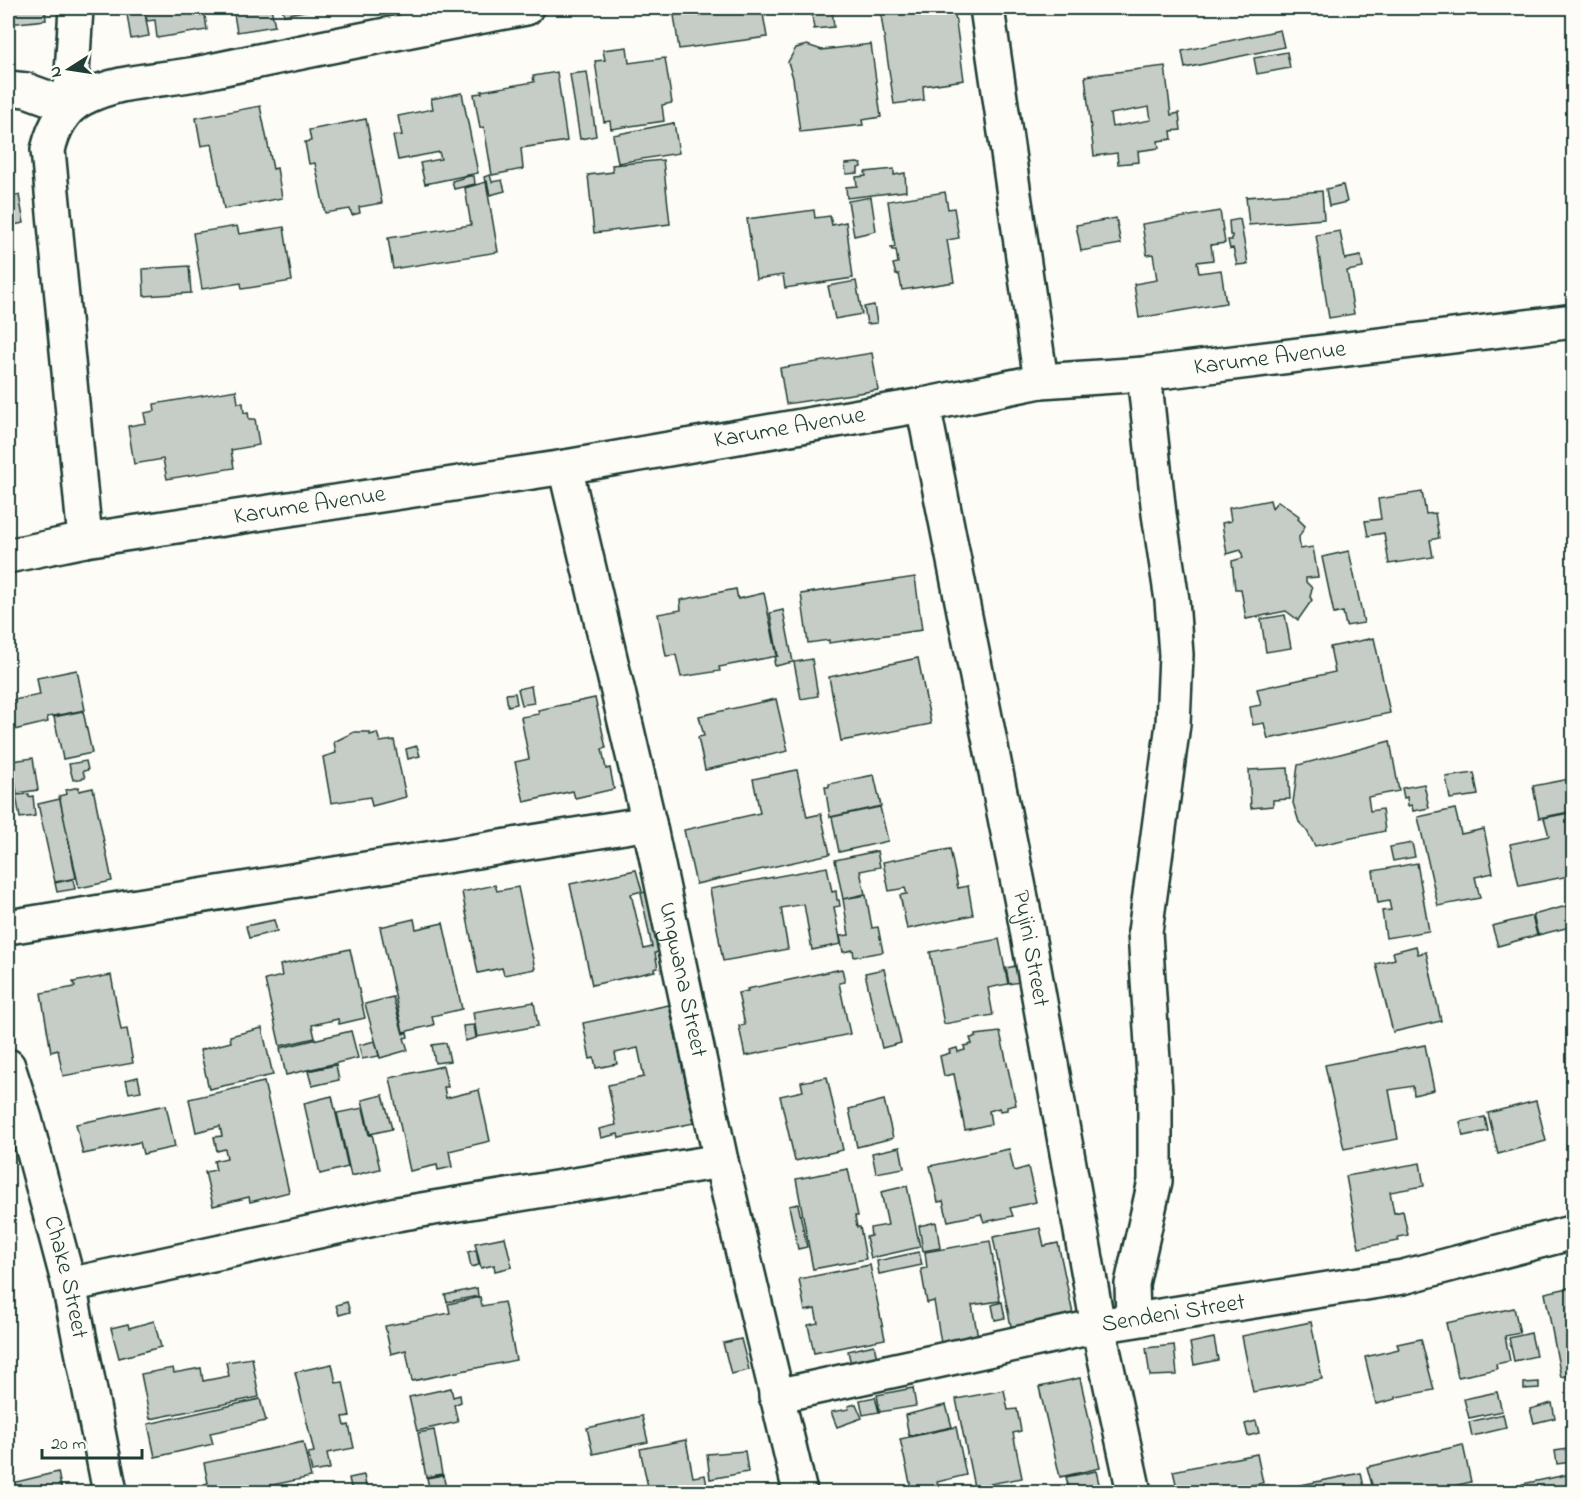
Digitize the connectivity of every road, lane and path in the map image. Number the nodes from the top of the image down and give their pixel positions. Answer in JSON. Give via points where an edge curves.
{"nodes":[{"id":1,"x":76,"y":8,"type":"edge"},
{"id":2,"x":526,"y":8,"type":"edge"},
{"id":3,"x":987,"y":8,"type":"edge"},
{"id":4,"x":440,"y":15,"type":"edge"},
{"id":5,"x":8,"y":88,"type":"edge"},
{"id":6,"x":70,"y":106,"type":"junction"},
{"id":7,"x":1574,"y":321,"type":"edge"},
{"id":8,"x":1144,"y":374,"type":"junction"},
{"id":9,"x":1041,"y":381,"type":"junction"},
{"id":10,"x":923,"y":405,"type":"junction"},
{"id":11,"x":565,"y":467,"type":"junction"},
{"id":12,"x":85,"y":540,"type":"junction"},
{"id":13,"x":8,"y":556,"type":"edge"},
{"id":14,"x":649,"y":823,"type":"junction"},
{"id":15,"x":8,"y":927,"type":"edge"},
{"id":16,"x":8,"y":1066,"type":"edge"},
{"id":17,"x":16,"y":1122,"type":"edge"},
{"id":18,"x":721,"y":1161,"type":"junction"},
{"id":19,"x":1574,"y":1232,"type":"edge"},
{"id":20,"x":69,"y":1285,"type":"junction"},
{"id":21,"x":1133,"y":1320,"type":"junction"},
{"id":22,"x":1098,"y":1326,"type":"junction"},
{"id":23,"x":776,"y":1396,"type":"junction"},
{"id":24,"x":110,"y":1492,"type":"edge"},
{"id":25,"x":800,"y":1492,"type":"edge"},
{"id":26,"x":1134,"y":1492,"type":"edge"}],
"edges":[{"from":1,"to":6,"type":"street"},
{"from":2,"to":4,"type":"street"},
{"from":3,"to":9,"type":"street"},
{"from":4,"to":6,"type":"street","via":[[189,75],[131,82]]},
{"from":5,"to":6,"type":"street","via":[[26,90]]},
{"from":6,"to":12,"type":"street","via":[[53,131],[48,150]]},
{"from":7,"to":8,"type":"street","name":"Karume Avenue"},
{"from":8,"to":9,"type":"street","name":"Karume Avenue"},
{"from":8,"to":21,"type":"street","via":[[1176,655],[1173,724],[1145,932],[1155,1093],[1155,1181],[1132,1284]]},
{"from":9,"to":10,"type":"street","name":"Karume Avenue"},
{"from":10,"to":11,"type":"street","name":"Karume Avenue"},
{"from":10,"to":22,"type":"street","name":"Pujini Street","via":[[1024,913]]},
{"from":11,"to":12,"type":"street","name":"Karume Avenue"},
{"from":11,"to":14,"type":"street","name":"Ungwana Street"},
{"from":12,"to":13,"type":"street","name":"Karume Avenue"},
{"from":14,"to":15,"type":"street"},
{"from":14,"to":18,"type":"street","name":"Ungwana Street"},
{"from":16,"to":17,"type":"street","name":"Chake Street"},
{"from":17,"to":20,"type":"street","name":"Chake Street"},
{"from":18,"to":20,"type":"street","via":[[397,1214]]},
{"from":18,"to":23,"type":"street","name":"Ungwana Street"},
{"from":19,"to":21,"type":"street","name":"Sendeni Street","via":[[1403,1277]]},
{"from":20,"to":24,"type":"street","name":"Chake Street"},
{"from":21,"to":22,"type":"street","name":"Sendeni Street"},
{"from":22,"to":23,"type":"street","name":"Sendeni Street"},
{"from":22,"to":26,"type":"street","name":"Pujini Street"},
{"from":23,"to":25,"type":"street","name":"Ungwana Street"}]}
